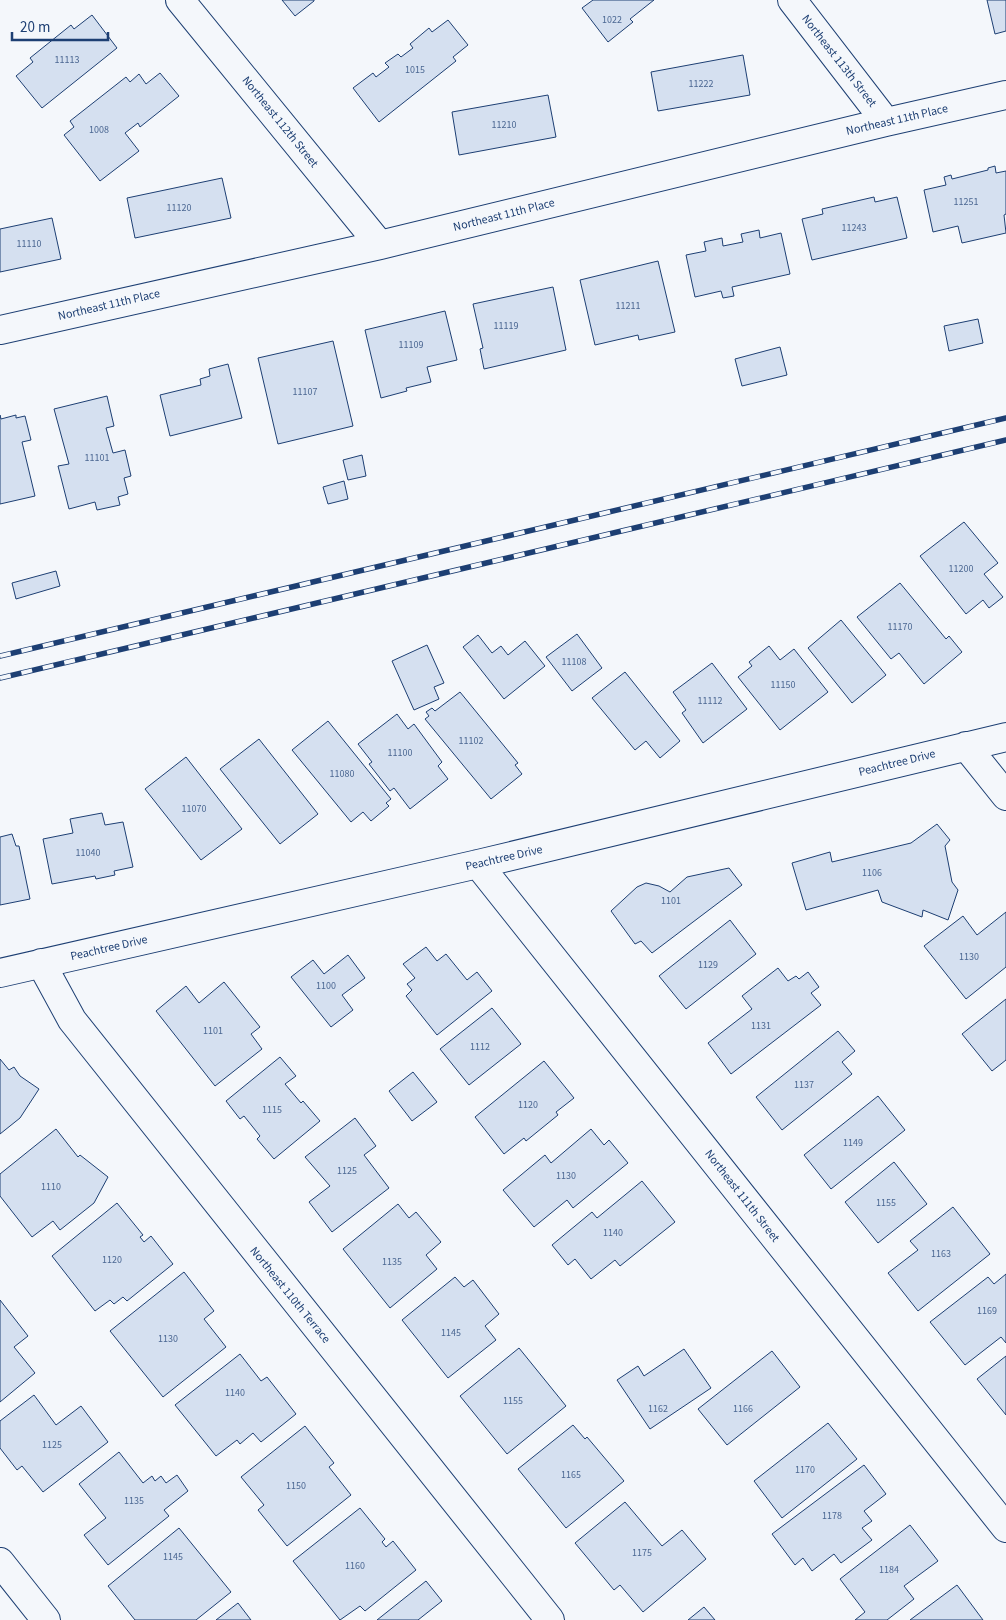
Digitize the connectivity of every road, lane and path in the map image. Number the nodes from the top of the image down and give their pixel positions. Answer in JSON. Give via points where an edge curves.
{"nodes":[{"id":1,"x":180,"y":0,"type":"edge"},
{"id":2,"x":792,"y":0,"type":"edge"},
{"id":3,"x":1006,"y":96,"type":"edge"},
{"id":4,"x":886,"y":122,"type":"junction"},
{"id":5,"x":380,"y":245,"type":"junction"},
{"id":6,"x":0,"y":330,"type":"edge"},
{"id":7,"x":1006,"y":737,"type":"edge"},
{"id":8,"x":966,"y":746,"type":"junction"},
{"id":9,"x":1006,"y":796,"type":"edge"},
{"id":10,"x":478,"y":864,"type":"junction"},
{"id":11,"x":41,"y":963,"type":"junction"},
{"id":12,"x":0,"y":973,"type":"edge"},
{"id":13,"x":1006,"y":1528,"type":"edge"},
{"id":14,"x":0,"y":1562,"type":"edge"},
{"id":15,"x":46,"y":1620,"type":"edge"},
{"id":16,"x":550,"y":1620,"type":"edge"}],
"edges":[{"from":1,"to":5,"type":"street","name":"Northeast 112th Street"},
{"from":2,"to":4,"type":"street","name":"Northeast 113th Street"},
{"from":3,"to":4,"type":"street","name":"Northeast 11th Place"},
{"from":4,"to":5,"type":"street","name":"Northeast 11th Place"},
{"from":5,"to":6,"type":"street","name":"Northeast 11th Place"},
{"from":7,"to":8,"type":"street","name":"Peachtree Drive"},
{"from":8,"to":9,"type":"street"},
{"from":8,"to":10,"type":"street","name":"Peachtree Drive"},
{"from":10,"to":11,"type":"street","name":"Peachtree Drive"},
{"from":10,"to":13,"type":"street","name":"Northeast 111th Street"},
{"from":11,"to":12,"type":"street","name":"Peachtree Drive"},
{"from":11,"to":16,"type":"street","name":"Northeast 110th Terrace","via":[[72,1020]]},
{"from":14,"to":15,"type":"street"}]}
